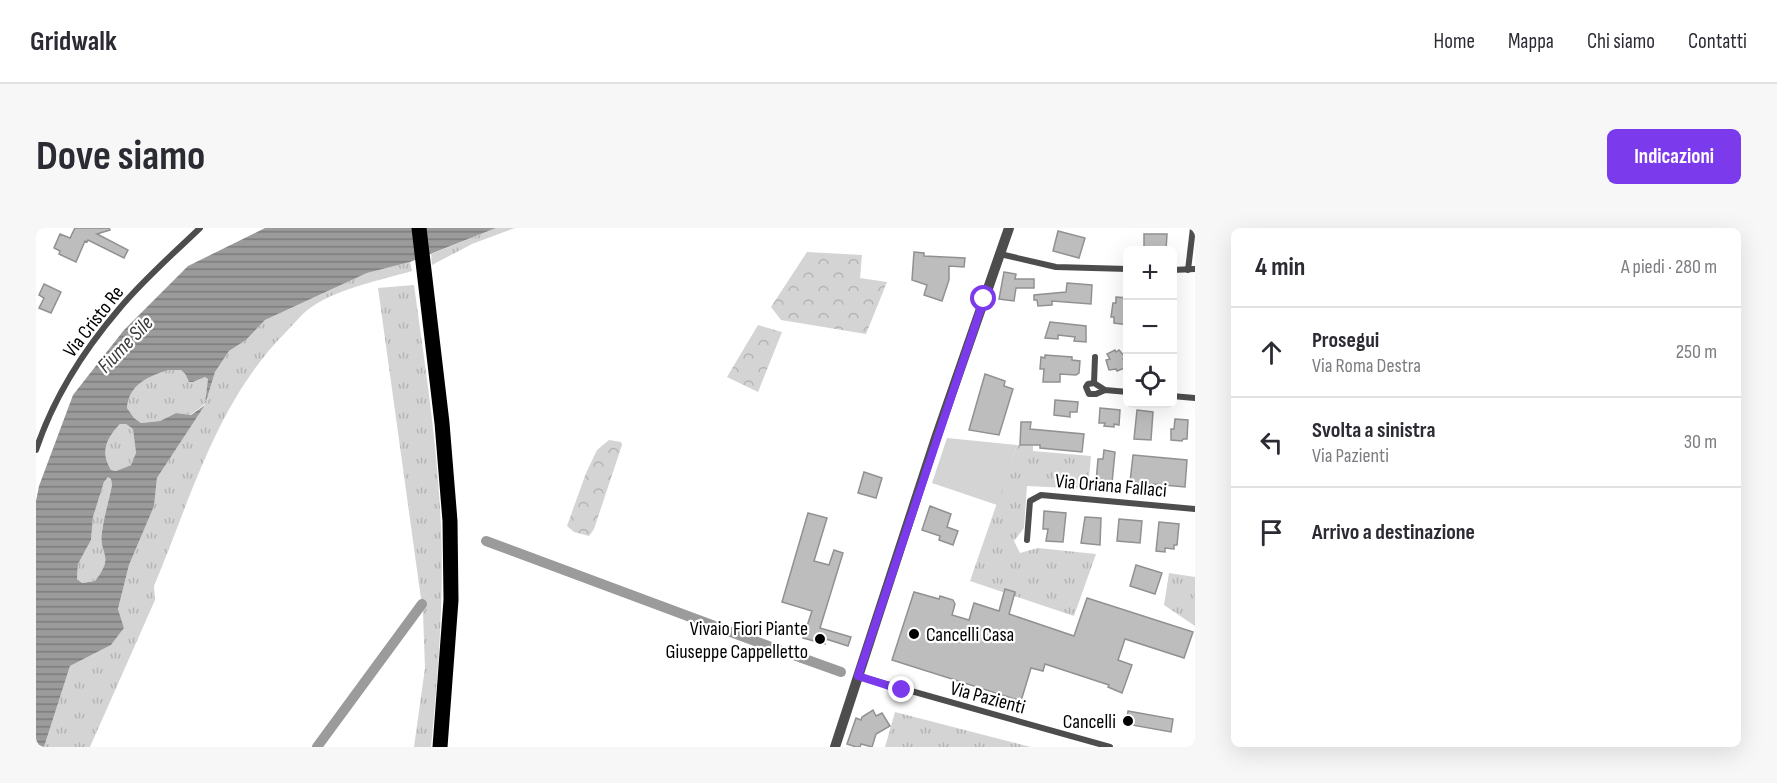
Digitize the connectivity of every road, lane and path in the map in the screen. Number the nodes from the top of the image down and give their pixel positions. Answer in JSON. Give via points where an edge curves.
{"nodes":[{"id":1,"x":200,"y":228,"type":"edge"},
{"id":2,"x":419,"y":228,"type":"edge"},
{"id":3,"x":1009,"y":228,"type":"edge"},
{"id":4,"x":1193,"y":228,"type":"edge"},
{"id":5,"x":1000,"y":254,"type":"junction"},
{"id":6,"x":1123,"y":269,"type":"edge"},
{"id":7,"x":1191,"y":269,"type":"edge"},
{"id":8,"x":1095,"y":357,"type":"dead end"},
{"id":9,"x":1094,"y":383,"type":"junction"},
{"id":10,"x":1105,"y":390,"type":"junction"},
{"id":11,"x":1123,"y":392,"type":"edge"},
{"id":12,"x":1177,"y":396,"type":"edge"},
{"id":13,"x":1195,"y":398,"type":"edge"},
{"id":14,"x":36,"y":450,"type":"edge"},
{"id":15,"x":1195,"y":509,"type":"edge"},
{"id":16,"x":1027,"y":540,"type":"dead end"},
{"id":17,"x":858,"y":676,"type":"junction"},
{"id":18,"x":440,"y":747,"type":"edge"},
{"id":19,"x":835,"y":747,"type":"edge"},
{"id":20,"x":1110,"y":747,"type":"edge"}],
"edges":[{"from":1,"to":14,"type":"street","name":"Via Cristo Re","via":[[120,308],[91,345],[63,390]]},
{"from":2,"to":18,"type":"main road","via":[[450,521],[451,600]]},
{"from":3,"to":5,"type":"street"},
{"from":4,"to":7,"type":"street"},
{"from":5,"to":6,"type":"street","via":[[1056,267]]},
{"from":5,"to":17,"type":"street"},
{"from":8,"to":9,"type":"street"},
{"from":9,"to":10,"type":"street"},
{"from":9,"to":10,"type":"street","via":[[1086,387],[1089,394]]},
{"from":10,"to":11,"type":"street"},
{"from":12,"to":13,"type":"street"},
{"from":15,"to":16,"type":"street","name":"Via Oriana Fallaci","via":[[1041,495],[1030,501]]},
{"from":17,"to":19,"type":"street"},
{"from":17,"to":20,"type":"street","name":"Via Pazienti"}]}
